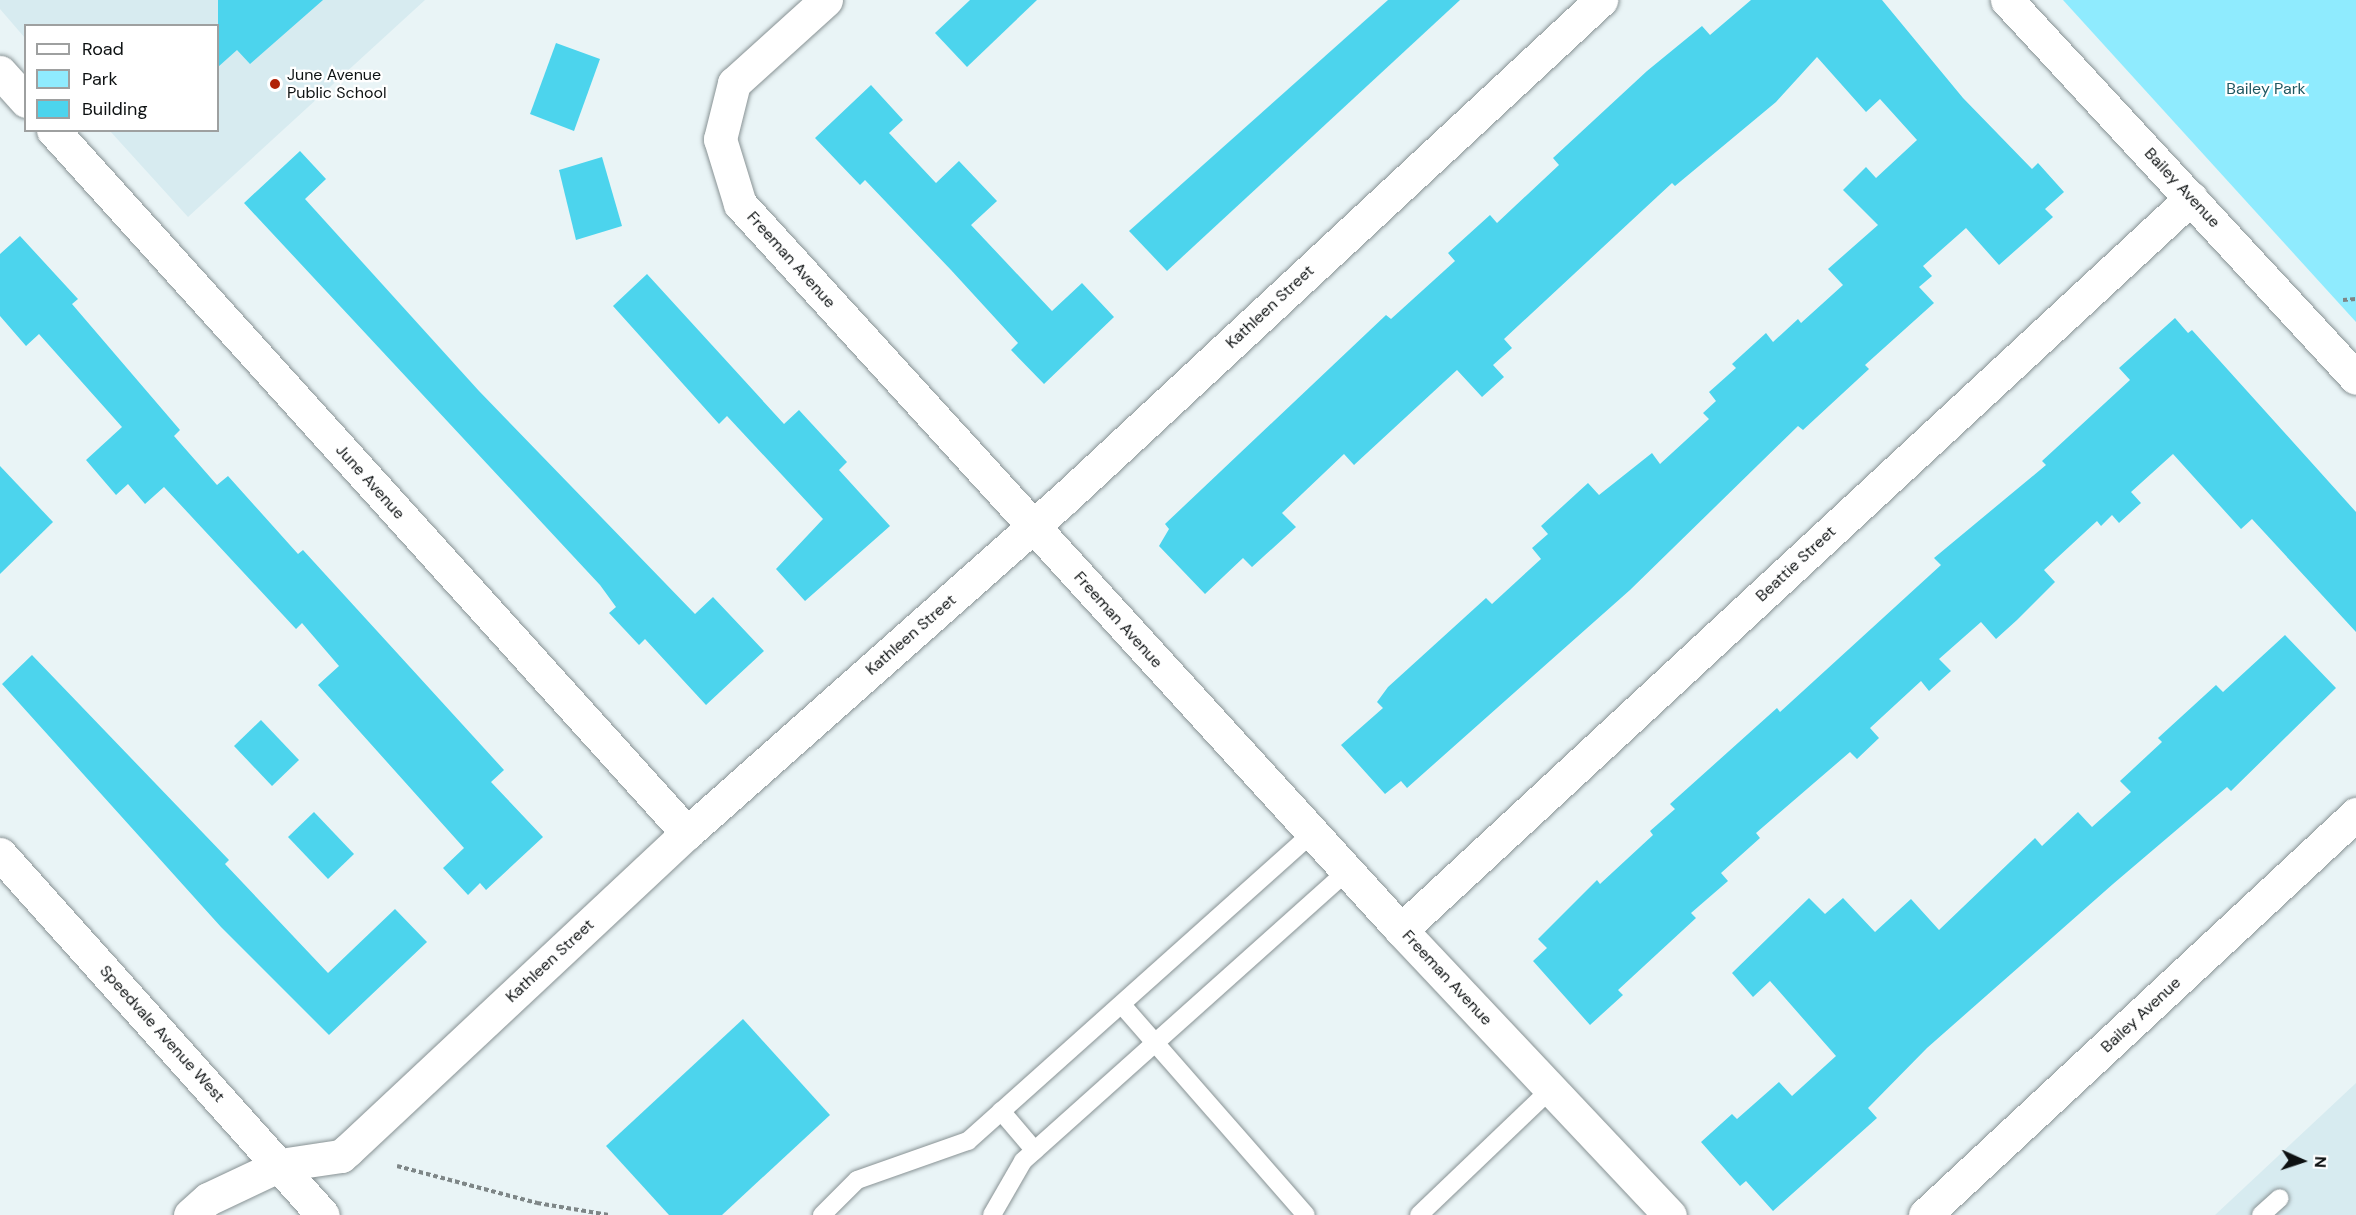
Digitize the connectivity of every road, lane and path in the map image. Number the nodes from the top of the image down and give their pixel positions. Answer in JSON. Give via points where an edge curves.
{"nodes":[{"id":1,"x":825,"y":0,"type":"edge"},
{"id":2,"x":1601,"y":0,"type":"edge"},
{"id":3,"x":2007,"y":0,"type":"edge"},
{"id":4,"x":0,"y":72,"type":"edge"},
{"id":5,"x":24,"y":98,"type":"edge"},
{"id":6,"x":55,"y":132,"type":"edge"},
{"id":7,"x":2191,"y":198,"type":"junction"},
{"id":8,"x":2356,"y":299,"type":"edge"},
{"id":9,"x":2343,"y":300,"type":"dead end"},
{"id":10,"x":2356,"y":378,"type":"edge"},
{"id":11,"x":1033,"y":527,"type":"junction"},
{"id":12,"x":2356,"y":814,"type":"edge"},
{"id":13,"x":687,"y":833,"type":"junction"},
{"id":14,"x":1313,"y":833,"type":"junction"},
{"id":15,"x":0,"y":854,"type":"edge"},
{"id":16,"x":1347,"y":871,"type":"junction"},
{"id":17,"x":1401,"y":930,"type":"junction"},
{"id":18,"x":1122,"y":1005,"type":"junction"},
{"id":19,"x":1156,"y":1045,"type":"junction"},
{"id":20,"x":1551,"y":1089,"type":"junction"},
{"id":21,"x":1001,"y":1111,"type":"junction"},
{"id":22,"x":1035,"y":1150,"type":"junction"},
{"id":23,"x":280,"y":1165,"type":"junction"},
{"id":24,"x":397,"y":1166,"type":"dead end"},
{"id":25,"x":2280,"y":1198,"type":"dead end"},
{"id":26,"x":589,"y":1213,"type":"edge"},
{"id":27,"x":190,"y":1215,"type":"edge"},
{"id":28,"x":322,"y":1215,"type":"edge"},
{"id":29,"x":609,"y":1215,"type":"edge"},
{"id":30,"x":822,"y":1215,"type":"edge"},
{"id":31,"x":992,"y":1215,"type":"edge"},
{"id":32,"x":1306,"y":1215,"type":"edge"},
{"id":33,"x":1419,"y":1215,"type":"edge"},
{"id":34,"x":1670,"y":1215,"type":"edge"},
{"id":35,"x":1925,"y":1215,"type":"edge"},
{"id":36,"x":2261,"y":1215,"type":"edge"}],
"edges":[{"from":1,"to":11,"type":"street","name":"Freeman Avenue","via":[[734,83],[720,139],[740,204]]},
{"from":2,"to":11,"type":"street","name":"Kathleen Street"},
{"from":3,"to":7,"type":"street","name":"Bailey Avenue"},
{"from":4,"to":5,"type":"street"},
{"from":6,"to":13,"type":"street","name":"June Avenue"},
{"from":7,"to":10,"type":"street","name":"Bailey Avenue"},
{"from":7,"to":17,"type":"street","name":"Beattie Street"},
{"from":8,"to":9,"type":"path"},
{"from":11,"to":13,"type":"street","name":"Kathleen Street"},
{"from":11,"to":14,"type":"street","name":"Freeman Avenue"},
{"from":12,"to":35,"type":"street","name":"Bailey Avenue"},
{"from":13,"to":23,"type":"street","name":"Kathleen Street","via":[[341,1156]]},
{"from":14,"to":16,"type":"street","name":"Freeman Avenue"},
{"from":14,"to":18,"type":"lane"},
{"from":15,"to":23,"type":"street","name":"Speedvale Avenue West"},
{"from":16,"to":17,"type":"street","name":"Freeman Avenue"},
{"from":16,"to":19,"type":"lane"},
{"from":17,"to":20,"type":"street","name":"Freeman Avenue"},
{"from":18,"to":19,"type":"lane"},
{"from":18,"to":21,"type":"lane"},
{"from":19,"to":22,"type":"lane"},
{"from":19,"to":32,"type":"lane"},
{"from":20,"to":33,"type":"lane"},
{"from":20,"to":34,"type":"street","name":"Freeman Avenue"},
{"from":21,"to":22,"type":"lane"},
{"from":21,"to":30,"type":"lane","via":[[968,1141],[857,1180]]},
{"from":22,"to":31,"type":"lane","via":[[1005,1187]]},
{"from":23,"to":27,"type":"street","name":"Kathleen Street","via":[[208,1199]]},
{"from":23,"to":28,"type":"street","name":"Speedvale Avenue West"},
{"from":24,"to":26,"type":"path"},
{"from":25,"to":36,"type":"lane"},
{"from":26,"to":29,"type":"path"}]}
